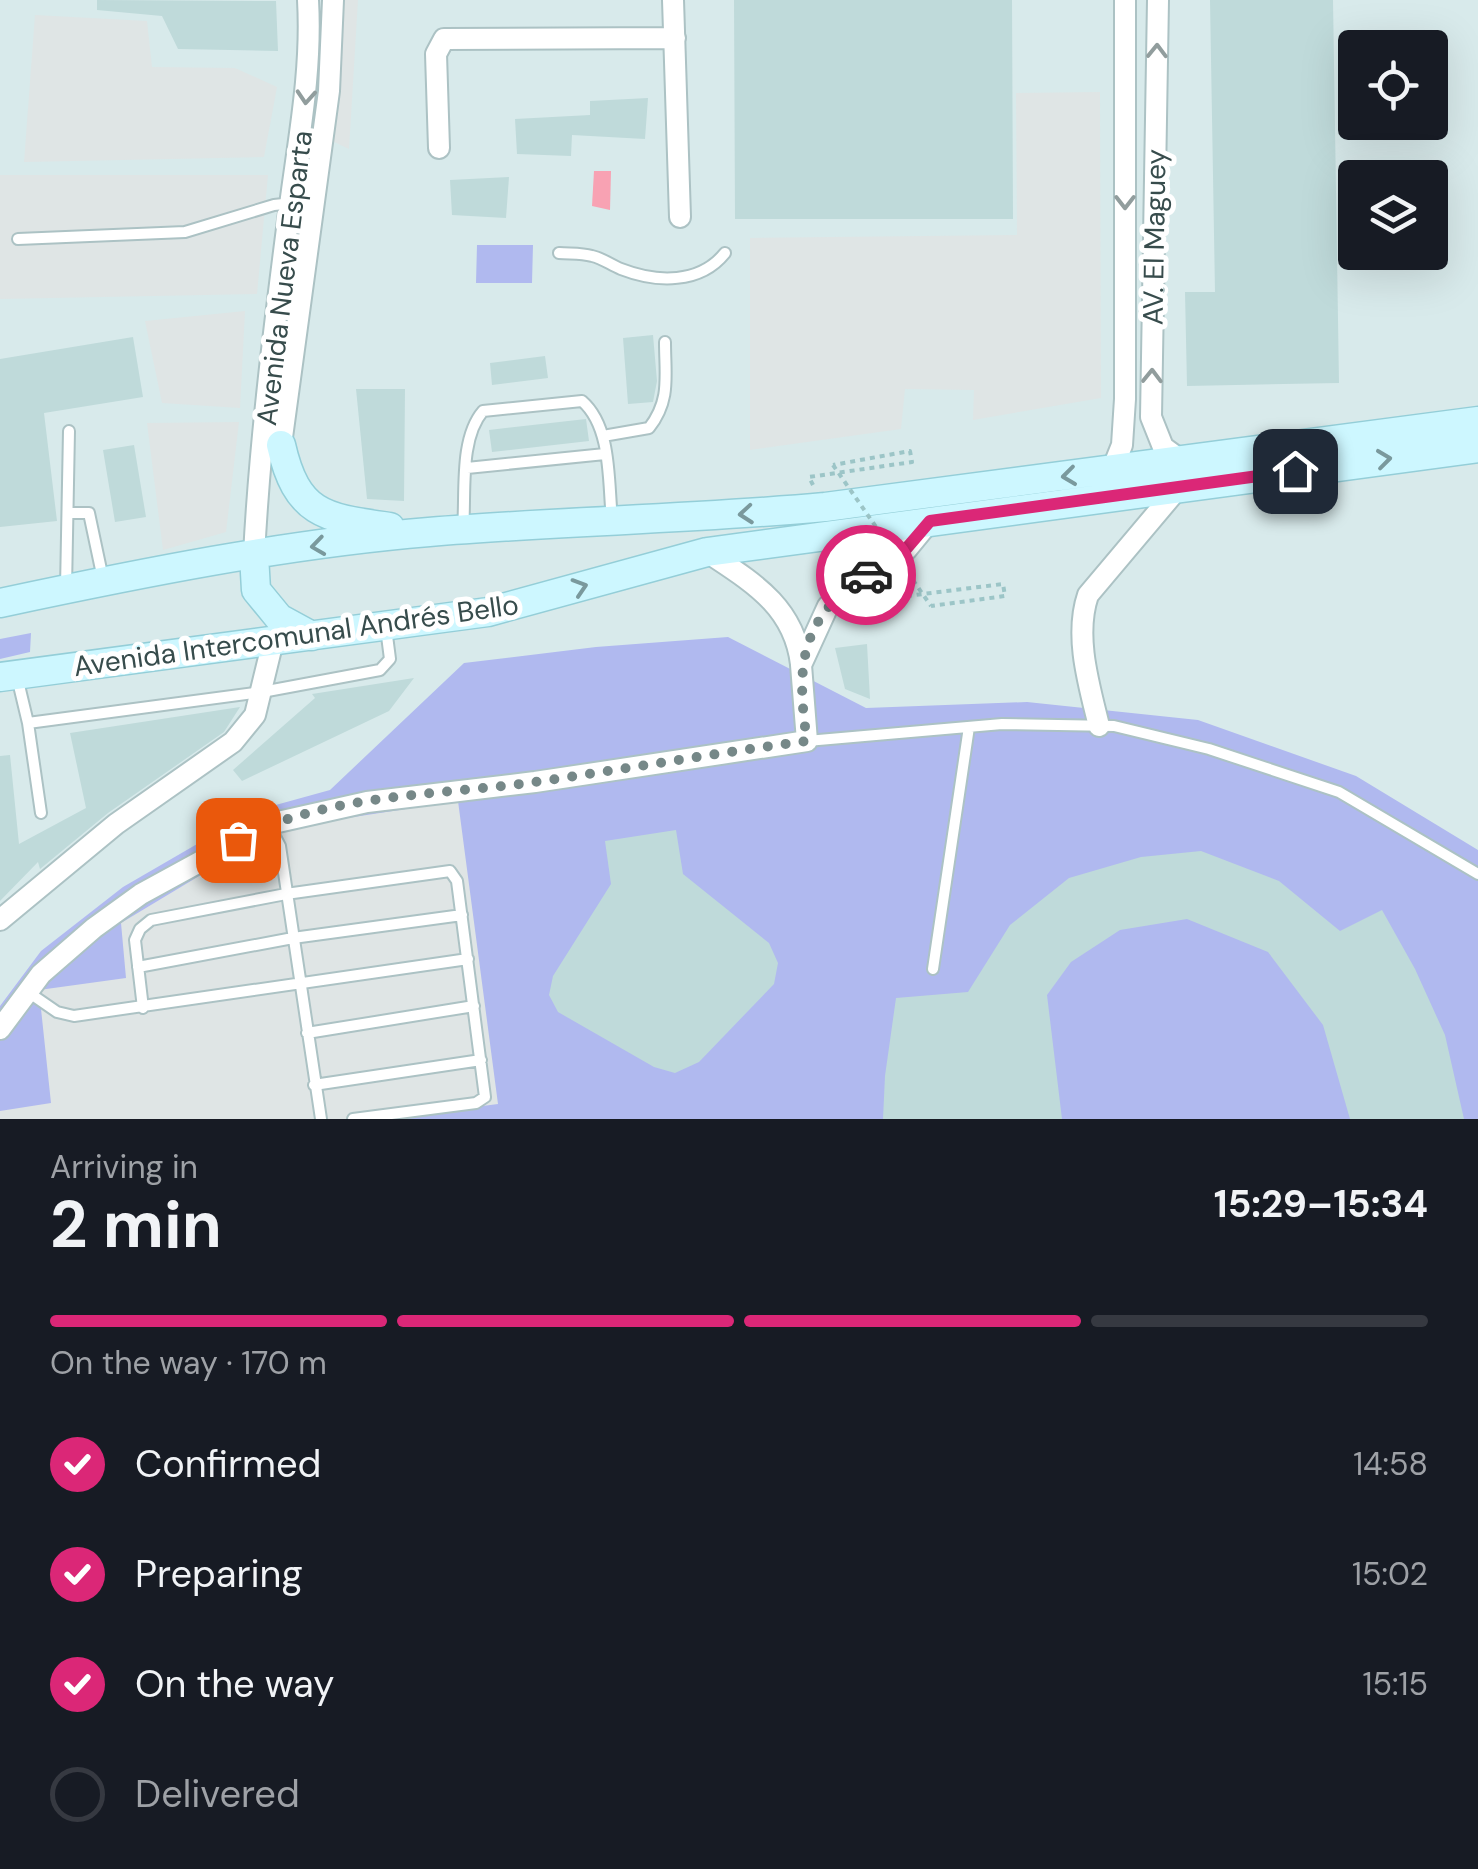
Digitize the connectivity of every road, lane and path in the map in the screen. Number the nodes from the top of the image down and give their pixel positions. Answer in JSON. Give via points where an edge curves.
{"nodes":[{"id":1,"x":308,"y":0,"type":"edge"},
{"id":2,"x":333,"y":0,"type":"edge"},
{"id":3,"x":673,"y":0,"type":"edge"},
{"id":4,"x":1125,"y":0,"type":"edge"},
{"id":5,"x":1158,"y":0,"type":"edge"},
{"id":6,"x":676,"y":38,"type":"junction"},
{"id":7,"x":439,"y":148,"type":"dead end"},
{"id":8,"x":1126,"y":158,"type":"junction"},
{"id":9,"x":1156,"y":158,"type":"junction"},
{"id":10,"x":290,"y":203,"type":"junction"},
{"id":11,"x":314,"y":204,"type":"junction"},
{"id":12,"x":680,"y":217,"type":"dead end"},
{"id":13,"x":18,"y":239,"type":"dead end"},
{"id":14,"x":559,"y":252,"type":"dead end"},
{"id":15,"x":726,"y":252,"type":"dead end"},
{"id":16,"x":666,"y":342,"type":"dead end"},
{"id":17,"x":1478,"y":421,"type":"edge"},
{"id":18,"x":69,"y":431,"type":"dead end"},
{"id":19,"x":603,"y":436,"type":"junction"},
{"id":20,"x":272,"y":444,"type":"junction"},
{"id":21,"x":1478,"y":448,"type":"edge"},
{"id":22,"x":605,"y":454,"type":"junction"},
{"id":23,"x":467,"y":468,"type":"junction"},
{"id":24,"x":1112,"y":470,"type":"junction"},
{"id":25,"x":852,"y":473,"type":"dead end"},
{"id":26,"x":1180,"y":474,"type":"junction"},
{"id":27,"x":68,"y":513,"type":"junction"},
{"id":28,"x":612,"y":520,"type":"junction"},
{"id":29,"x":930,"y":521,"type":"junction"},
{"id":30,"x":463,"y":530,"type":"junction"},
{"id":31,"x":426,"y":532,"type":"junction"},
{"id":32,"x":707,"y":552,"type":"junction"},
{"id":33,"x":254,"y":555,"type":"junction"},
{"id":34,"x":104,"y":582,"type":"junction"},
{"id":35,"x":66,"y":589,"type":"junction"},
{"id":36,"x":862,"y":602,"type":"dead end"},
{"id":37,"x":0,"y":603,"type":"edge"},
{"id":38,"x":386,"y":628,"type":"junction"},
{"id":39,"x":312,"y":636,"type":"junction"},
{"id":40,"x":273,"y":642,"type":"junction"},
{"id":41,"x":801,"y":665,"type":"junction"},
{"id":42,"x":8,"y":676,"type":"edge"},
{"id":43,"x":262,"y":692,"type":"junction"},
{"id":44,"x":28,"y":724,"type":"junction"},
{"id":45,"x":1100,"y":726,"type":"junction"},
{"id":46,"x":970,"y":727,"type":"junction"},
{"id":47,"x":807,"y":741,"type":"junction"},
{"id":48,"x":41,"y":813,"type":"dead end"},
{"id":49,"x":268,"y":824,"type":"junction"},
{"id":50,"x":1478,"y":874,"type":"edge"},
{"id":51,"x":286,"y":894,"type":"junction"},
{"id":52,"x":462,"y":915,"type":"junction"},
{"id":53,"x":0,"y":920,"type":"edge"},
{"id":54,"x":293,"y":938,"type":"junction"},
{"id":55,"x":468,"y":959,"type":"junction"},
{"id":56,"x":138,"y":966,"type":"junction"},
{"id":57,"x":932,"y":969,"type":"dead end"},
{"id":58,"x":299,"y":982,"type":"junction"},
{"id":59,"x":28,"y":992,"type":"junction"},
{"id":60,"x":474,"y":1006,"type":"junction"},
{"id":61,"x":143,"y":1008,"type":"junction"},
{"id":62,"x":0,"y":1029,"type":"edge"},
{"id":63,"x":307,"y":1033,"type":"junction"},
{"id":64,"x":481,"y":1060,"type":"junction"},
{"id":65,"x":314,"y":1085,"type":"junction"},
{"id":66,"x":321,"y":1119,"type":"edge"},
{"id":67,"x":353,"y":1119,"type":"edge"}],
"edges":[{"from":1,"to":10,"type":"street","name":"Avenida Nueva Esparta","one_way":true,"via":[[306,103]]},
{"from":2,"to":11,"type":"street","name":"Avenida Nueva Esparta"},
{"from":3,"to":6,"type":"street"},
{"from":4,"to":8,"type":"street","name":"AV. El Maguey"},
{"from":9,"to":5,"type":"street","name":"AV. El Maguey","one_way":true},
{"from":6,"to":7,"type":"street","via":[[444,39],[436,54]]},
{"from":6,"to":12,"type":"street"},
{"from":8,"to":9,"type":"lane"},
{"from":8,"to":24,"type":"street","name":"AV. El Maguey","one_way":true,"via":[[1126,399],[1122,446]]},
{"from":26,"to":9,"type":"street","name":"AV. El Maguey","one_way":true,"via":[[1151,418]]},
{"from":10,"to":11,"type":"lane"},
{"from":10,"to":13,"type":"lane","via":[[185,232]]},
{"from":10,"to":20,"type":"street","name":"Avenida Nueva Esparta"},
{"from":11,"to":20,"type":"street","name":"Avenida Nueva Esparta"},
{"from":14,"to":15,"type":"lane","via":[[648,276],[688,278]]},
{"from":16,"to":19,"type":"lane","via":[[666,402],[658,418],[649,428]]},
{"from":17,"to":26,"type":"main road","name":"Avenida Intercomunal Andrés Bello"},
{"from":18,"to":27,"type":"lane"},
{"from":19,"to":22,"type":"lane"},
{"from":19,"to":23,"type":"lane","via":[[595,412],[582,401],[482,411],[474,421]]},
{"from":20,"to":31,"type":"main road","via":[[309,506],[336,520]]},
{"from":20,"to":33,"type":"street","name":"Avenida Nueva Esparta","via":[[256,511]]},
{"from":26,"to":21,"type":"main road","name":"Avenida Intercomunal Andrés Bello","one_way":true},
{"from":22,"to":23,"type":"lane"},
{"from":22,"to":28,"type":"lane"},
{"from":23,"to":30,"type":"lane"},
{"from":24,"to":26,"type":"main road","name":"Avenida Intercomunal Andrés Bello"},
{"from":24,"to":28,"type":"main road","name":"Avenida Intercomunal Andrés Bello","one_way":true,"via":[[825,507]]},
{"from":25,"to":36,"type":"path","bridge":true,"via":[[912,462],[910,450],[833,465],[931,606],[1004,596],[1003,584],[934,593]]},
{"from":26,"to":29,"type":"main road","name":"Avenida Intercomunal Andrés Bello"},
{"from":26,"to":45,"type":"street","via":[[1082,612]]},
{"from":27,"to":34,"type":"lane","via":[[89,513]]},
{"from":27,"to":35,"type":"lane"},
{"from":28,"to":30,"type":"main road","name":"Avenida Intercomunal Andrés Bello"},
{"from":29,"to":32,"type":"main road","name":"Avenida Intercomunal Andrés Bello"},
{"from":29,"to":41,"type":"street","via":[[906,549],[828,606]]},
{"from":30,"to":31,"type":"main road","name":"Avenida Intercomunal Andrés Bello"},
{"from":31,"to":33,"type":"main road","name":"Avenida Intercomunal Andrés Bello","one_way":true},
{"from":38,"to":32,"type":"main road","name":"Avenida Intercomunal Andrés Bello","one_way":true,"via":[[488,612]]},
{"from":32,"to":41,"type":"street","via":[[752,582],[785,616],[798,639]]},
{"from":33,"to":34,"type":"main road","name":"Avenida Intercomunal Andrés Bello"},
{"from":33,"to":39,"type":"main road","via":[[256,590],[279,618]]},
{"from":34,"to":35,"type":"main road","name":"Avenida Intercomunal Andrés Bello"},
{"from":35,"to":37,"type":"main road","name":"Avenida Intercomunal Andrés Bello"},
{"from":38,"to":39,"type":"main road","name":"Avenida Intercomunal Andrés Bello"},
{"from":38,"to":43,"type":"lane","via":[[390,659],[380,670]]},
{"from":39,"to":40,"type":"main road","name":"Avenida Intercomunal Andrés Bello"},
{"from":40,"to":42,"type":"main road","name":"Avenida Intercomunal Andrés Bello"},
{"from":40,"to":43,"type":"street"},
{"from":41,"to":47,"type":"street"},
{"from":42,"to":44,"type":"lane"},
{"from":43,"to":44,"type":"lane"},
{"from":43,"to":53,"type":"street","via":[[255,715],[233,742],[116,824]]},
{"from":44,"to":48,"type":"lane"},
{"from":45,"to":46,"type":"lane"},
{"from":45,"to":50,"type":"lane","via":[[1209,749],[1339,792]]},
{"from":46,"to":47,"type":"lane"},
{"from":46,"to":57,"type":"lane"},
{"from":47,"to":49,"type":"street","via":[[367,802]]},
{"from":49,"to":51,"type":"lane","via":[[280,846]]},
{"from":49,"to":59,"type":"street","via":[[141,894],[94,928]]},
{"from":51,"to":52,"type":"lane","via":[[445,869],[458,881]]},
{"from":51,"to":54,"type":"lane"},
{"from":51,"to":56,"type":"lane","via":[[151,920],[135,940]]},
{"from":52,"to":54,"type":"lane"},
{"from":52,"to":55,"type":"lane"},
{"from":54,"to":56,"type":"lane"},
{"from":54,"to":58,"type":"lane"},
{"from":55,"to":58,"type":"lane"},
{"from":55,"to":60,"type":"lane"},
{"from":56,"to":61,"type":"lane"},
{"from":58,"to":61,"type":"lane"},
{"from":58,"to":63,"type":"lane"},
{"from":59,"to":61,"type":"lane","via":[[74,1016]]},
{"from":59,"to":62,"type":"street"},
{"from":60,"to":63,"type":"lane"},
{"from":60,"to":64,"type":"lane"},
{"from":63,"to":65,"type":"lane"},
{"from":64,"to":65,"type":"lane"},
{"from":64,"to":67,"type":"lane","via":[[482,1100]]},
{"from":65,"to":66,"type":"lane"}]}
